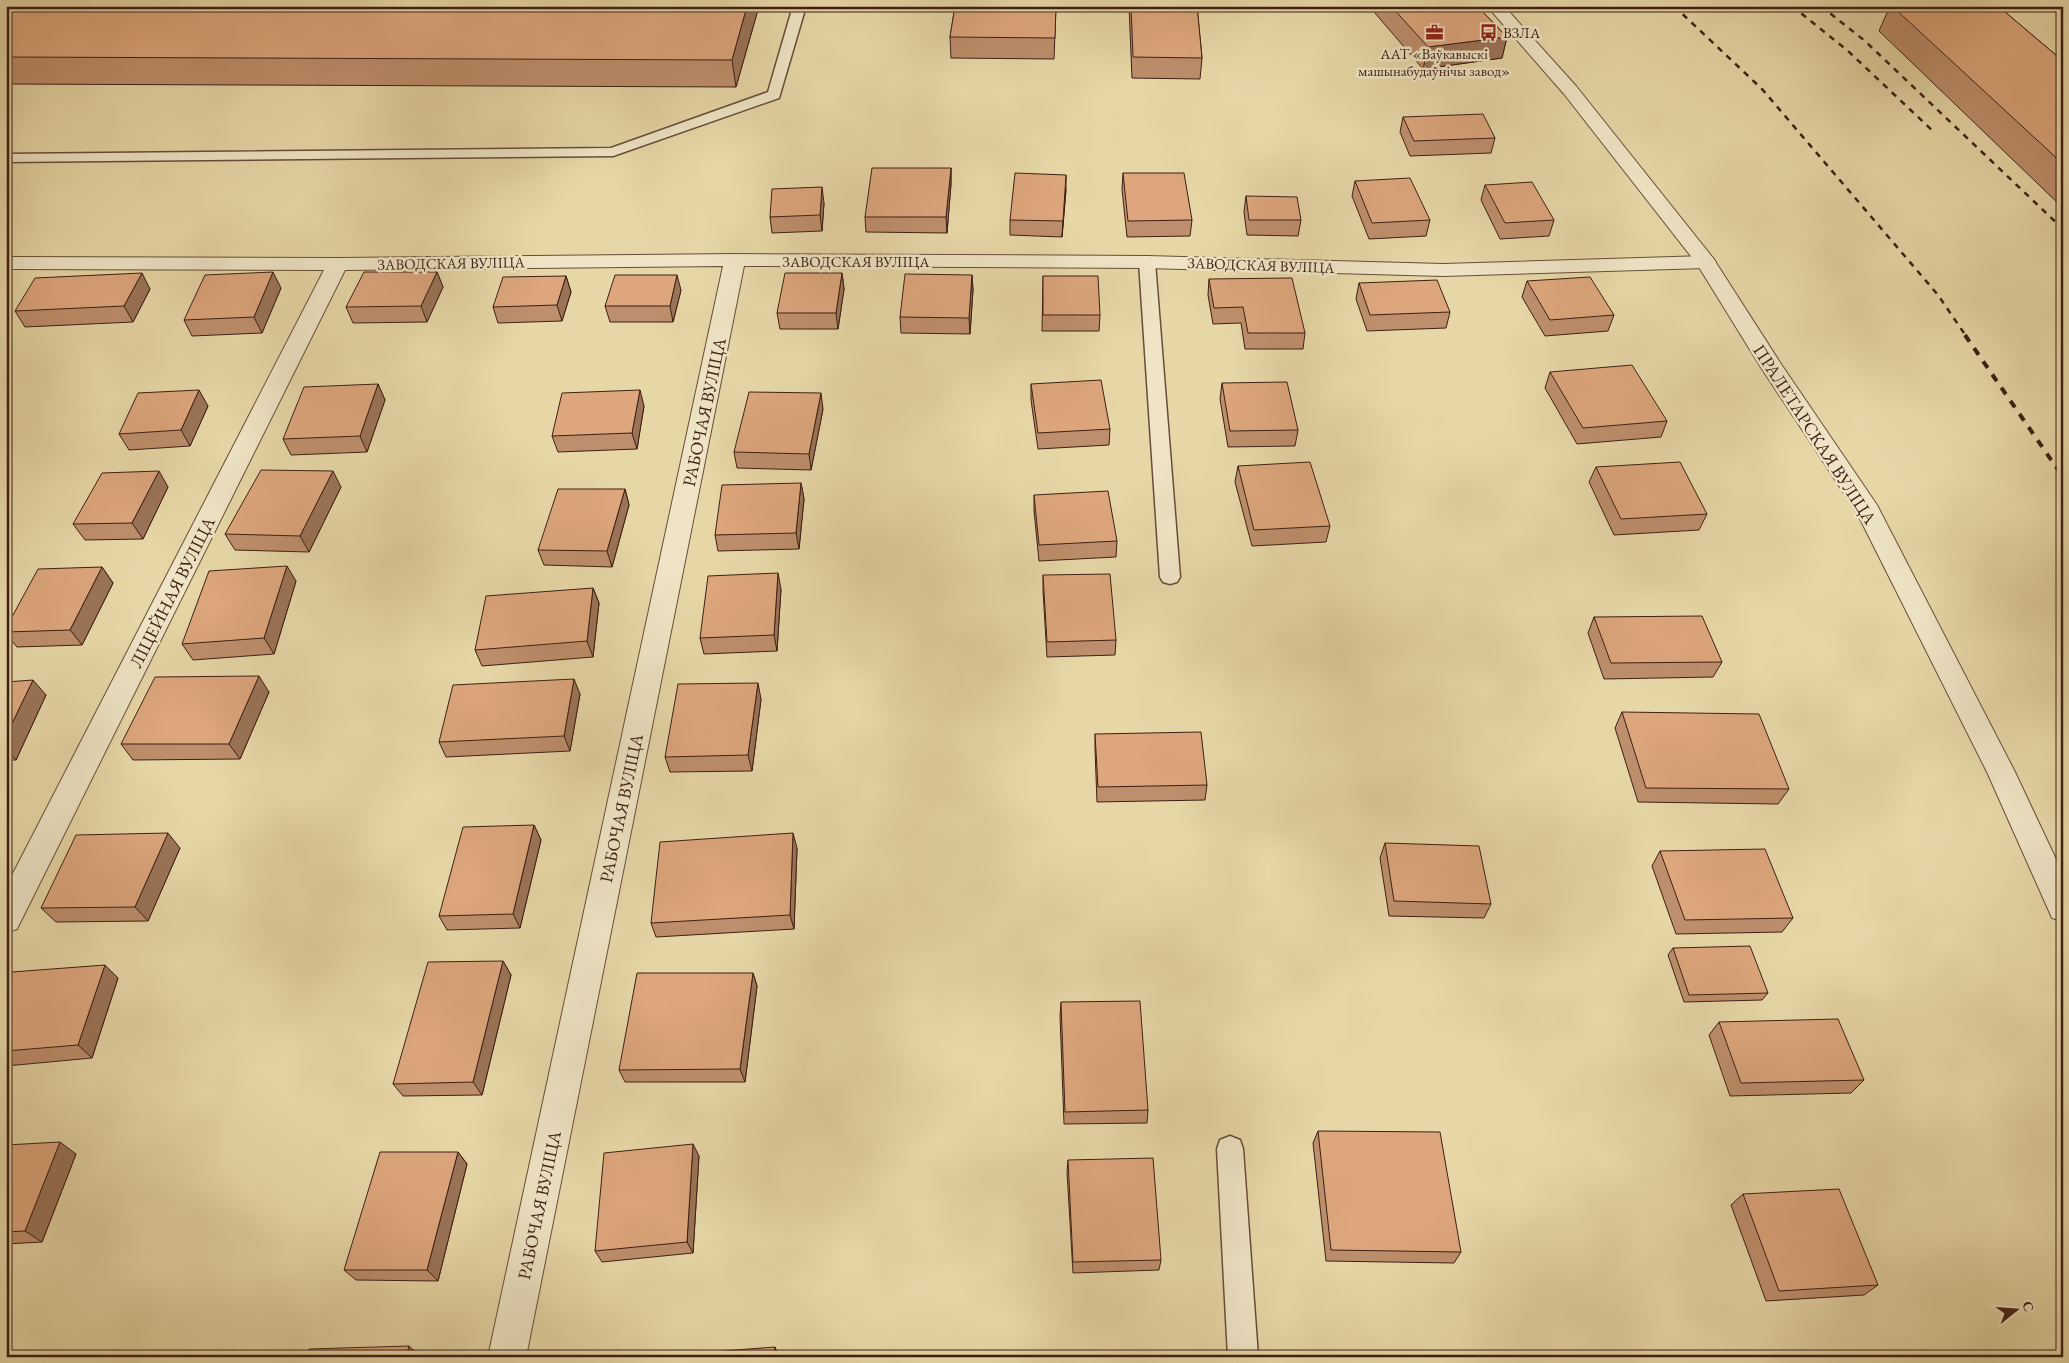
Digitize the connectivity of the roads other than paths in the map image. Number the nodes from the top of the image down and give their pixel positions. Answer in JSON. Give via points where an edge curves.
{"nodes":[{"id":1,"x":800,"y":6,"type":"edge"},
{"id":2,"x":1495,"y":6,"type":"edge"},
{"id":3,"x":6,"y":158,"type":"edge"},
{"id":4,"x":735,"y":260,"type":"junction"},
{"id":5,"x":1147,"y":262,"type":"junction"},
{"id":6,"x":1706,"y":262,"type":"junction"},
{"id":7,"x":6,"y":264,"type":"edge"},
{"id":8,"x":338,"y":264,"type":"junction"},
{"id":9,"x":1170,"y":577,"type":"dead end"},
{"id":10,"x":2063,"y":908,"type":"edge"},
{"id":11,"x":6,"y":919,"type":"edge"},
{"id":12,"x":1230,"y":1149,"type":"dead end"},
{"id":13,"x":507,"y":1357,"type":"edge"},
{"id":14,"x":1243,"y":1357,"type":"edge"}],
"edges":[{"from":1,"to":3,"type":"lane","via":[[774,95],[613,152]]},
{"from":2,"to":6,"type":"street","name":"ПРАЛЕТАРСКАЯ ВУЛІЦА","via":[[1570,90]]},
{"from":4,"to":5,"type":"street","name":"ЗАВОДСКАЯ ВУЛІЦА"},
{"from":4,"to":8,"type":"street","name":"ЗАВОДСКАЯ ВУЛІЦА"},
{"from":4,"to":13,"type":"street","name":"РАБОЧАЯ ВУЛІЦА"},
{"from":5,"to":6,"type":"street","name":"ЗАВОДСКАЯ ВУЛІЦА","via":[[1443,270]]},
{"from":5,"to":9,"type":"lane"},
{"from":6,"to":10,"type":"street","name":"ПРАЛЕТАРСКАЯ ВУЛІЦА","via":[[1868,511],[2001,772]]},
{"from":7,"to":8,"type":"street","name":"ЗАВОДСКАЯ ВУЛІЦА"},
{"from":8,"to":11,"type":"street","name":"ЛІЦЕЙНАЯ ВУЛІЦА"},
{"from":12,"to":14,"type":"lane"}]}
